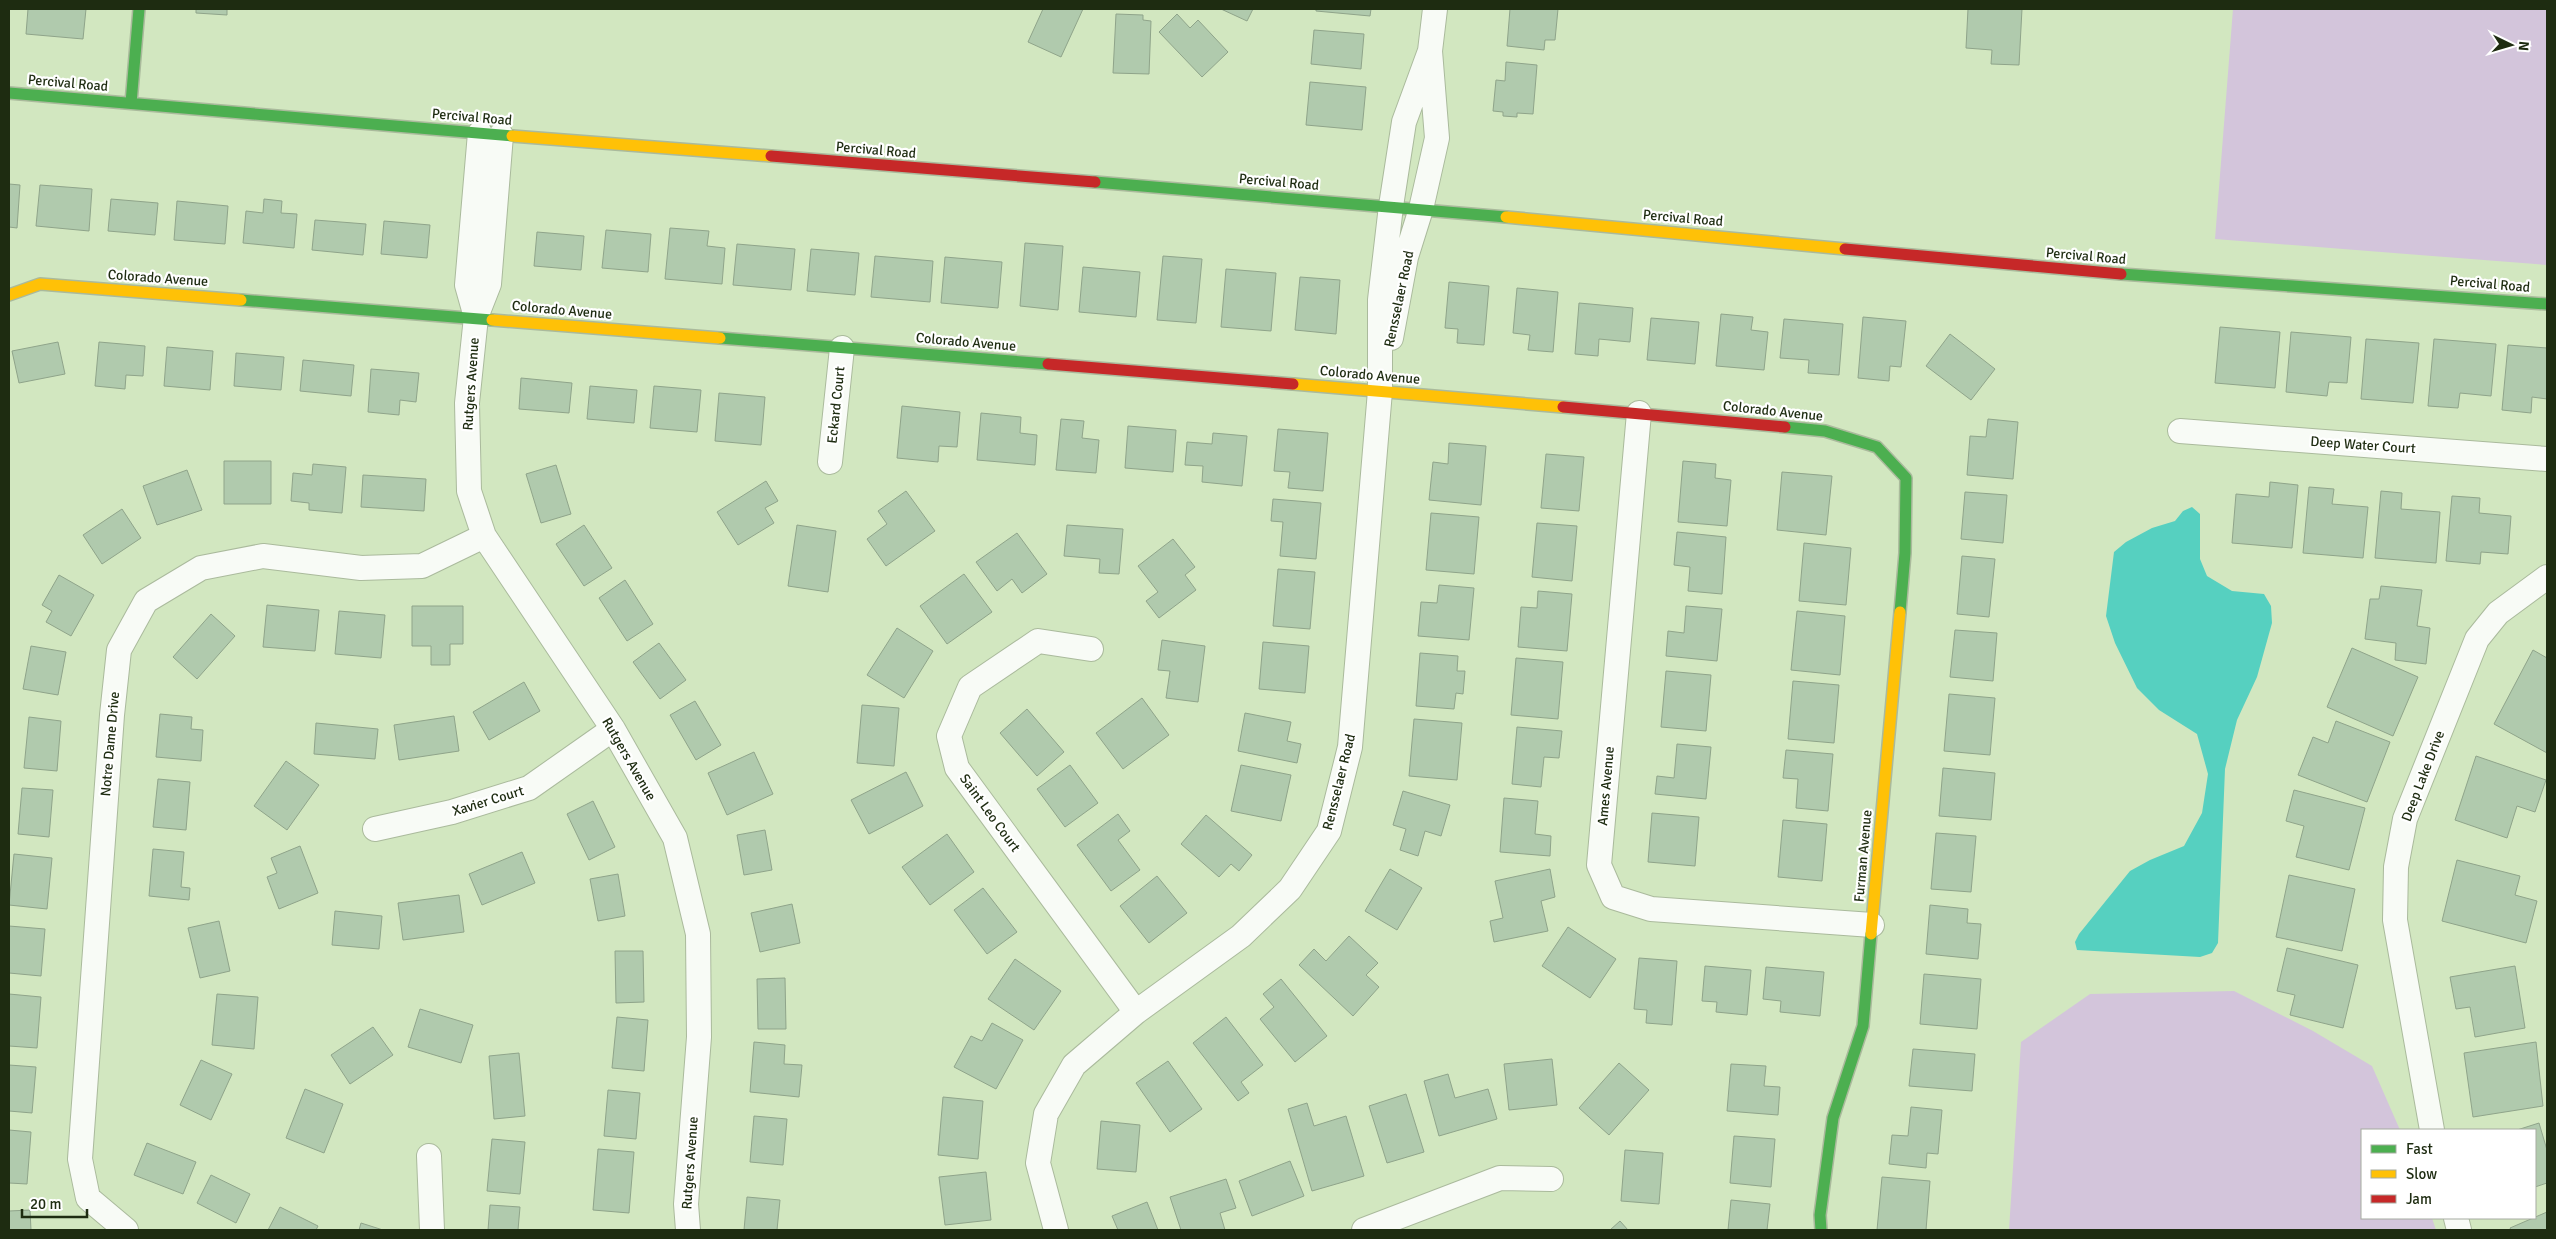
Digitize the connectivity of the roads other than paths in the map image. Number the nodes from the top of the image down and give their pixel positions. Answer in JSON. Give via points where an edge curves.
{"nodes":[{"id":1,"x":139,"y":9,"type":"edge"},
{"id":2,"x":1435,"y":9,"type":"edge"},
{"id":3,"x":1430,"y":51,"type":"junction"},
{"id":4,"x":9,"y":93,"type":"edge"},
{"id":5,"x":131,"y":103,"type":"junction"},
{"id":6,"x":491,"y":134,"type":"junction"},
{"id":7,"x":1391,"y":206,"type":"junction"},
{"id":8,"x":1421,"y":209,"type":"junction"},
{"id":9,"x":9,"y":295,"type":"edge"},
{"id":10,"x":2547,"y":304,"type":"edge"},
{"id":11,"x":476,"y":318,"type":"junction"},
{"id":12,"x":842,"y":348,"type":"junction"},
{"id":13,"x":1380,"y":391,"type":"junction"},
{"id":14,"x":1639,"y":413,"type":"junction"},
{"id":15,"x":2180,"y":431,"type":"dead end"},
{"id":16,"x":2547,"y":459,"type":"edge"},
{"id":17,"x":830,"y":462,"type":"dead end"},
{"id":18,"x":1906,"y":478,"type":"joint"},
{"id":19,"x":484,"y":536,"type":"junction"},
{"id":20,"x":2547,"y":577,"type":"edge"},
{"id":21,"x":1091,"y":649,"type":"dead end"},
{"id":22,"x":613,"y":729,"type":"junction"},
{"id":23,"x":376,"y":830,"type":"dead end"},
{"id":24,"x":1872,"y":925,"type":"junction"},
{"id":25,"x":1136,"y":1012,"type":"junction"},
{"id":26,"x":2432,"y":1129,"type":"edge"},
{"id":27,"x":429,"y":1156,"type":"dead end"},
{"id":28,"x":1551,"y":1179,"type":"dead end"},
{"id":29,"x":126,"y":1230,"type":"edge"},
{"id":30,"x":432,"y":1230,"type":"edge"},
{"id":31,"x":688,"y":1230,"type":"edge"},
{"id":32,"x":1056,"y":1230,"type":"edge"},
{"id":33,"x":1364,"y":1230,"type":"edge"},
{"id":34,"x":1821,"y":1230,"type":"edge"}],
"edges":[{"from":1,"to":5,"type":"street"},
{"from":2,"to":3,"type":"street"},
{"from":3,"to":7,"type":"street","name":"Rensselaer Road","via":[[1404,122]]},
{"from":3,"to":8,"type":"street","name":"Rensselaer Road","via":[[1438,138]]},
{"from":4,"to":5,"type":"street","name":"Percival Road"},
{"from":5,"to":6,"type":"street","name":"Percival Road"},
{"from":6,"to":7,"type":"street","name":"Percival Road"},
{"from":6,"to":11,"type":"street","name":"Rutgers Avenue","via":[[467,285]]},
{"from":7,"to":8,"type":"street","name":"Percival Road"},
{"from":7,"to":13,"type":"street","name":"Rensselaer Road","via":[[1380,300]]},
{"from":8,"to":10,"type":"street","name":"Percival Road","via":[[2077,270]]},
{"from":8,"to":13,"type":"street","name":"Rensselaer Road","via":[[1406,257]]},
{"from":9,"to":11,"type":"street","name":"Colorado Avenue","via":[[40,284]]},
{"from":11,"to":12,"type":"street","name":"Colorado Avenue"},
{"from":11,"to":19,"type":"street","name":"Rutgers Avenue","via":[[467,404],[469,491]]},
{"from":12,"to":13,"type":"street","name":"Colorado Avenue"},
{"from":12,"to":17,"type":"street","name":"Eckard Court"},
{"from":13,"to":14,"type":"street","name":"Colorado Avenue"},
{"from":13,"to":25,"type":"street","name":"Rensselaer Road","via":[[1350,747],[1329,831],[1290,889],[1241,936]]},
{"from":14,"to":18,"type":"street","name":"Colorado Avenue","via":[[1825,431],[1877,447]]},
{"from":14,"to":24,"type":"street","name":"Ames Avenue","via":[[1599,865],[1613,897],[1651,909]]},
{"from":15,"to":16,"type":"street","name":"Deep Water Court"},
{"from":18,"to":24,"type":"street","name":"Furman Avenue","via":[[1905,553]]},
{"from":19,"to":22,"type":"street","name":"Rutgers Avenue"},
{"from":19,"to":29,"type":"street","name":"Notre Dame Drive","via":[[422,566],[361,568],[263,556],[201,568],[146,601],[119,650],[80,1159],[88,1198]]},
{"from":20,"to":26,"type":"street","name":"Deep Lake Drive","via":[[2498,613],[2477,639],[2405,819],[2396,867],[2395,920]]},
{"from":21,"to":25,"type":"street","name":"Saint Leo Court","via":[[1038,641],[970,686],[949,736],[957,768]]},
{"from":22,"to":23,"type":"street","name":"Xavier Court","via":[[529,788],[452,812]]},
{"from":22,"to":31,"type":"street","name":"Rutgers Avenue","via":[[675,838],[698,934],[699,1037],[686,1204]]},
{"from":24,"to":34,"type":"street","name":"Furman Avenue","via":[[1863,1026],[1833,1118],[1820,1215]]},
{"from":25,"to":32,"type":"street","name":"Rensselaer Road","via":[[1074,1065],[1046,1114],[1038,1163]]},
{"from":27,"to":30,"type":"street"},
{"from":28,"to":33,"type":"street","via":[[1500,1178]]}]}
